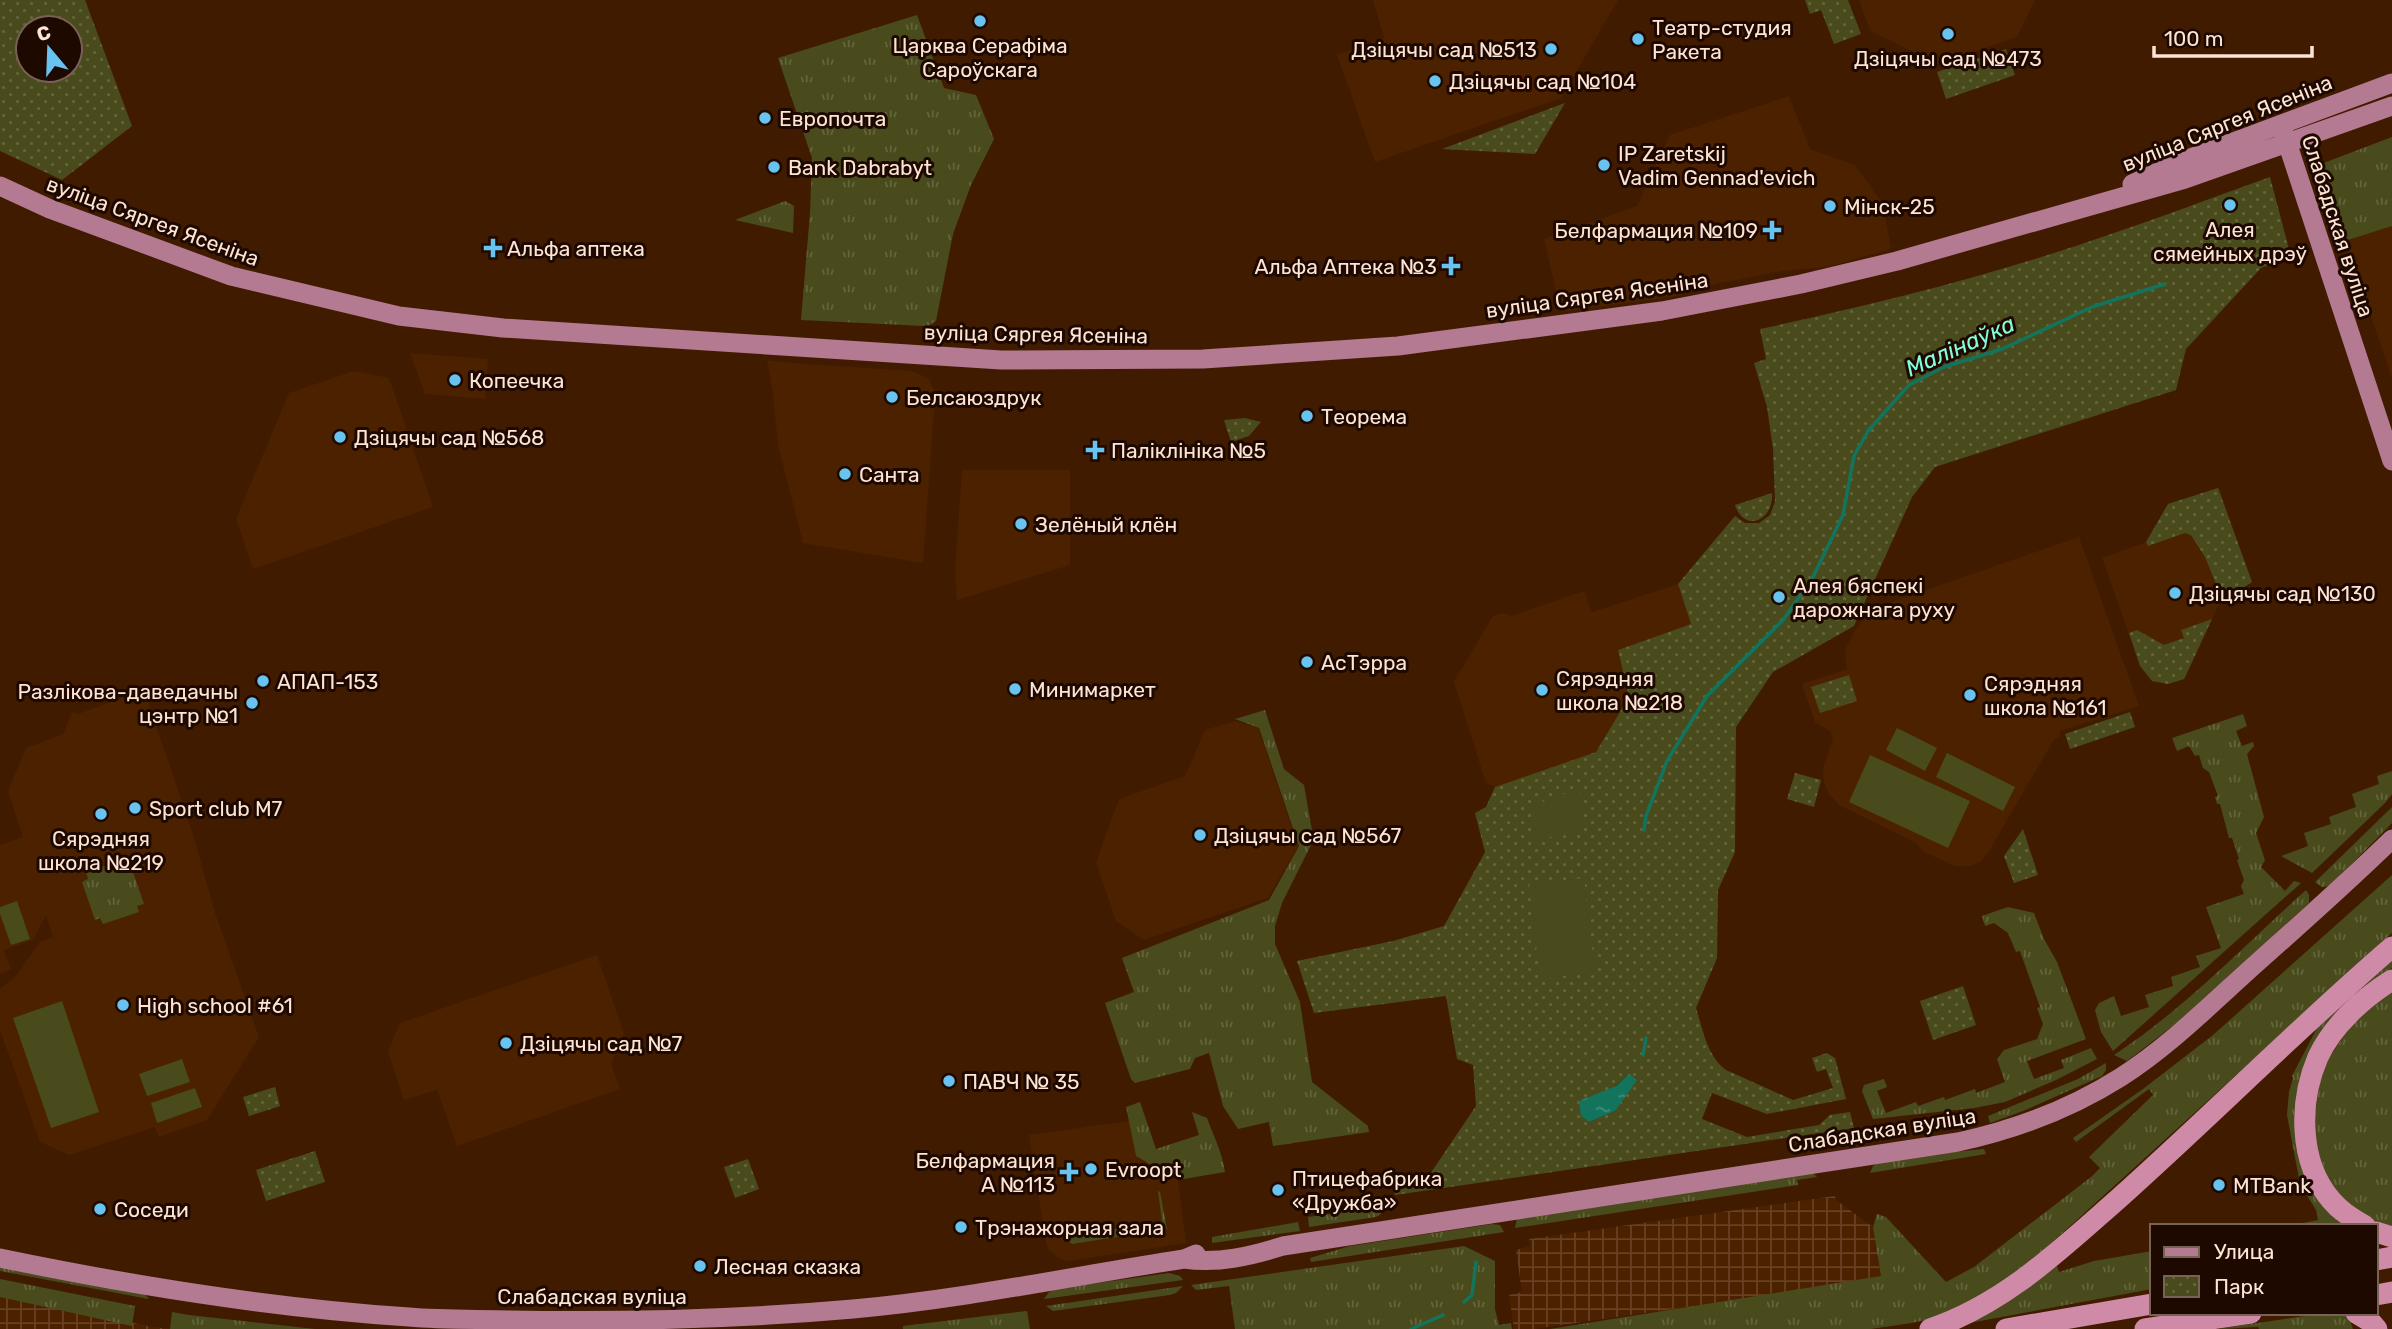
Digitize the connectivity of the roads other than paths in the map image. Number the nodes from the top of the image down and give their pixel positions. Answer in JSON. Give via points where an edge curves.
{"nodes":[{"id":1,"x":2392,"y":83,"type":"edge"},
{"id":2,"x":2392,"y":106,"type":"edge"},
{"id":3,"x":2280,"y":124,"type":"junction"},
{"id":4,"x":2287,"y":144,"type":"junction"},
{"id":5,"x":0,"y":186,"type":"edge"},
{"id":6,"x":2080,"y":209,"type":"junction"},
{"id":7,"x":2392,"y":461,"type":"edge"},
{"id":8,"x":2392,"y":839,"type":"edge"},
{"id":9,"x":2392,"y":947,"type":"edge"},
{"id":10,"x":2392,"y":980,"type":"edge"},
{"id":11,"x":2361,"y":1224,"type":"edge"},
{"id":12,"x":0,"y":1258,"type":"edge"},
{"id":13,"x":2150,"y":1304,"type":"edge"},
{"id":14,"x":2238,"y":1315,"type":"edge"},
{"id":15,"x":2359,"y":1315,"type":"edge"},
{"id":16,"x":1930,"y":1329,"type":"edge"},
{"id":17,"x":2006,"y":1329,"type":"edge"},
{"id":18,"x":2145,"y":1329,"type":"edge"},
{"id":19,"x":2377,"y":1329,"type":"edge"}],
"edges":[{"from":1,"to":3,"type":"main road","name":"вуліца Сяргея Ясеніна"},
{"from":2,"to":4,"type":"main road","name":"вуліца Сяргея Ясеніна"},
{"from":3,"to":4,"type":"main road","name":"Слабадская вуліца"},
{"from":3,"to":6,"type":"main road","name":"вуліца Сяргея Ясеніна","via":[[2180,162]]},
{"from":4,"to":6,"type":"main road","name":"вуліца Сяргея Ясеніна"},
{"from":4,"to":7,"type":"main road","name":"Слабадская вуліца"},
{"from":5,"to":6,"type":"main road","name":"вуліца Сяргея Ясеніна","via":[[231,276],[399,316],[503,328],[1001,360],[1203,359],[1347,351],[1634,315],[1836,276]]},
{"from":8,"to":12,"type":"main road","name":"Слабадская вуліца","via":[[2153,1054],[2121,1077],[2022,1124],[1950,1143],[1283,1246],[1255,1242],[1206,1249],[1184,1258],[990,1292],[738,1317],[413,1318],[156,1288]]},
{"from":9,"to":16,"type":"highway","via":[[2027,1278],[1957,1320]]},
{"from":10,"to":11,"type":"highway","via":[[2359,1004],[2331,1036],[2319,1055],[2306,1097],[2306,1143],[2319,1181],[2329,1198]]},
{"from":13,"to":17,"type":"highway"},
{"from":14,"to":18,"type":"highway"},
{"from":15,"to":19,"type":"highway"}]}
